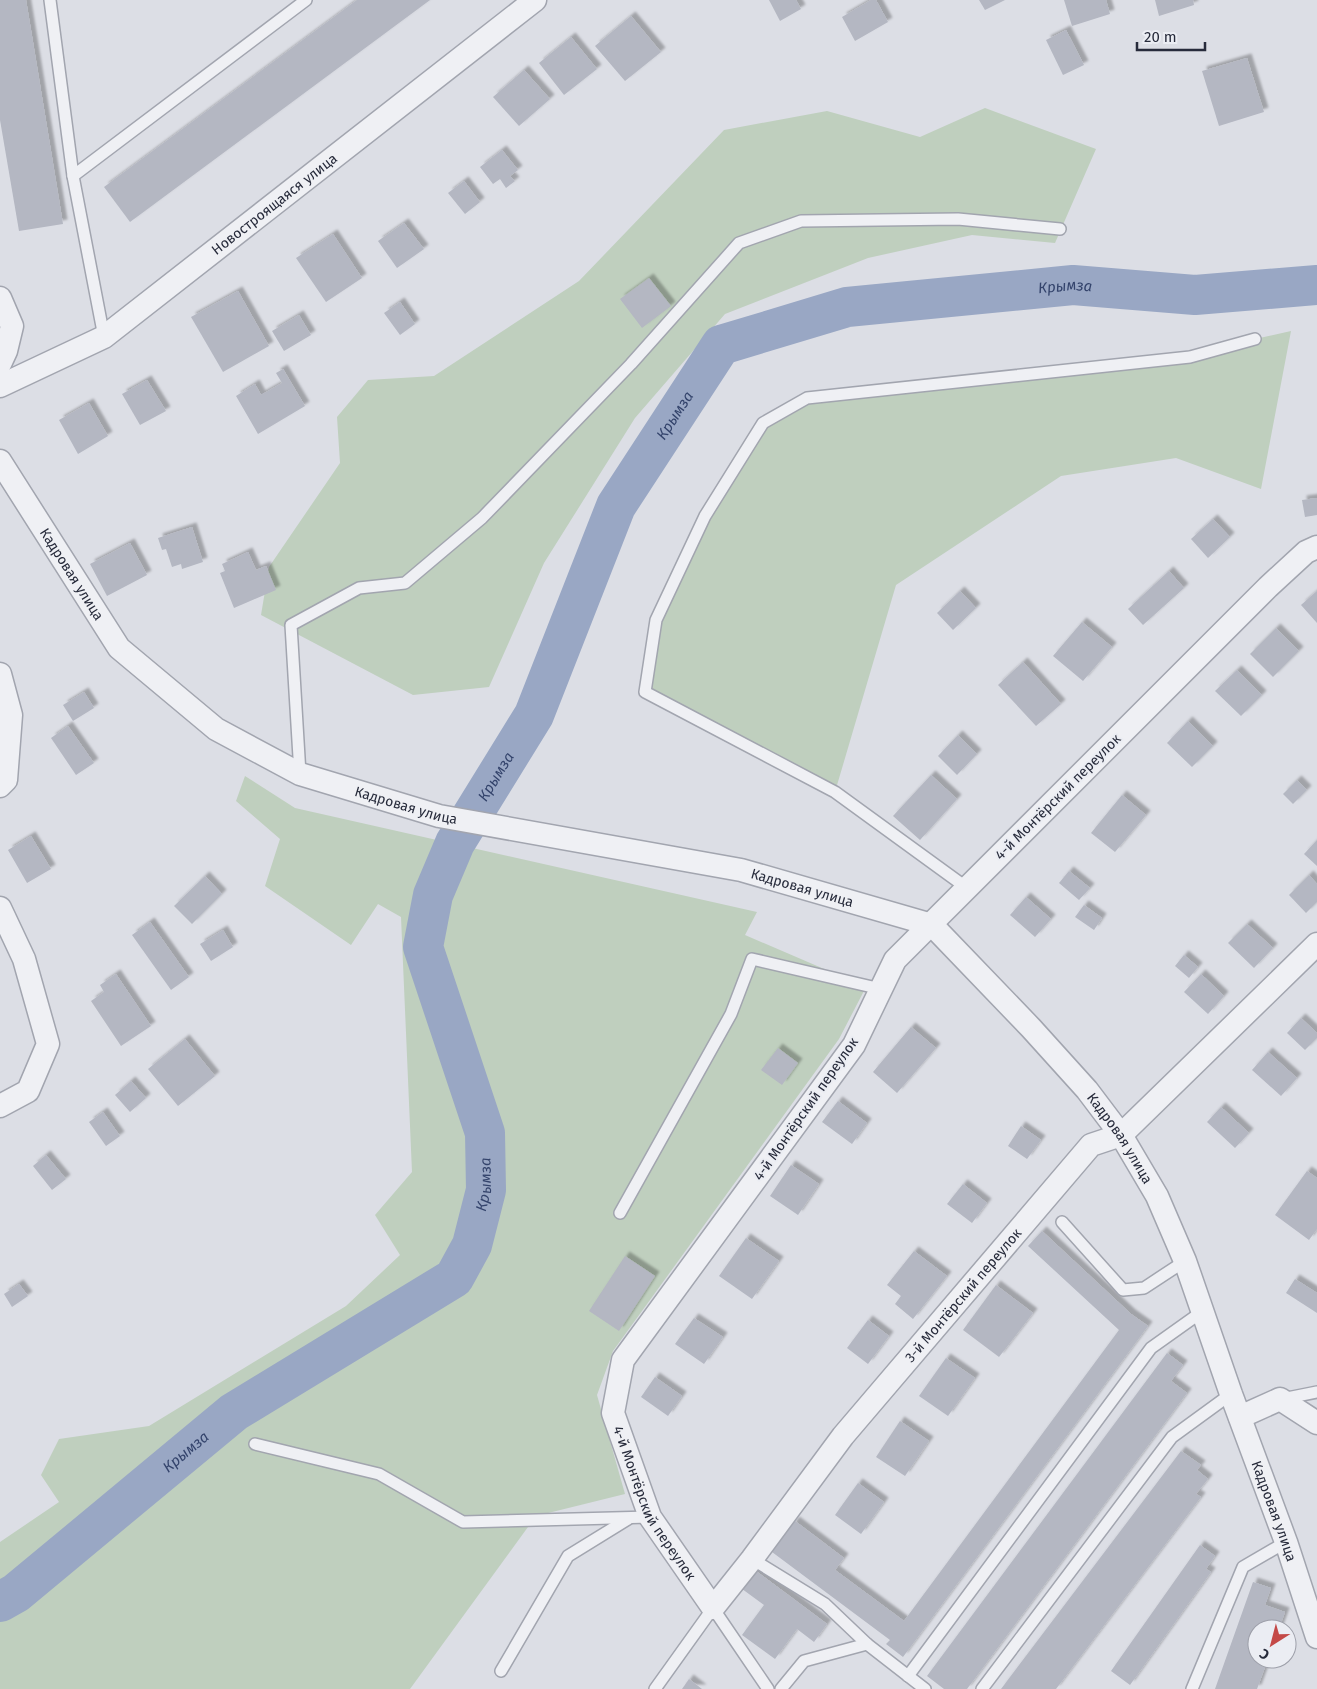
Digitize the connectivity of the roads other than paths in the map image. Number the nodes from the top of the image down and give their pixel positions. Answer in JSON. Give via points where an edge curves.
{"nodes":[{"id":1,"x":50,"y":0,"type":"edge"},
{"id":2,"x":306,"y":0,"type":"edge"},
{"id":3,"x":535,"y":0,"type":"edge"},
{"id":4,"x":73,"y":176,"type":"junction"},
{"id":5,"x":1060,"y":229,"type":"dead end"},
{"id":6,"x":0,"y":298,"type":"edge"},
{"id":7,"x":104,"y":337,"type":"junction"},
{"id":8,"x":1255,"y":339,"type":"dead end"},
{"id":9,"x":0,"y":364,"type":"edge"},
{"id":10,"x":0,"y":386,"type":"edge"},
{"id":11,"x":0,"y":461,"type":"edge"},
{"id":12,"x":1317,"y":547,"type":"edge"},
{"id":13,"x":0,"y":674,"type":"edge"},
{"id":14,"x":300,"y":774,"type":"junction"},
{"id":15,"x":0,"y":786,"type":"edge"},
{"id":16,"x":967,"y":888,"type":"junction"},
{"id":17,"x":0,"y":908,"type":"edge"},
{"id":18,"x":932,"y":925,"type":"junction"},
{"id":19,"x":1317,"y":944,"type":"edge"},
{"id":20,"x":881,"y":989,"type":"junction"},
{"id":21,"x":0,"y":1106,"type":"edge"},
{"id":22,"x":1121,"y":1135,"type":"junction"},
{"id":23,"x":620,"y":1213,"type":"dead end"},
{"id":24,"x":1062,"y":1222,"type":"dead end"},
{"id":25,"x":1185,"y":1261,"type":"junction"},
{"id":26,"x":1203,"y":1311,"type":"junction"},
{"id":27,"x":1317,"y":1392,"type":"edge"},
{"id":28,"x":1231,"y":1394,"type":"junction"},
{"id":29,"x":1280,"y":1399,"type":"junction"},
{"id":30,"x":1240,"y":1418,"type":"junction"},
{"id":31,"x":1317,"y":1423,"type":"edge"},
{"id":32,"x":254,"y":1444,"type":"dead end"},
{"id":33,"x":640,"y":1517,"type":"junction"},
{"id":34,"x":1286,"y":1542,"type":"junction"},
{"id":35,"x":752,"y":1559,"type":"junction"},
{"id":36,"x":713,"y":1608,"type":"junction"},
{"id":37,"x":1317,"y":1637,"type":"edge"},
{"id":38,"x":867,"y":1644,"type":"junction"},
{"id":39,"x":501,"y":1671,"type":"dead end"},
{"id":40,"x":908,"y":1676,"type":"junction"},
{"id":41,"x":655,"y":1689,"type":"edge"},
{"id":42,"x":768,"y":1689,"type":"edge"},
{"id":43,"x":781,"y":1689,"type":"edge"},
{"id":44,"x":925,"y":1689,"type":"edge"},
{"id":45,"x":982,"y":1689,"type":"edge"},
{"id":46,"x":1192,"y":1689,"type":"edge"}],
"edges":[{"from":1,"to":4,"type":"lane"},
{"from":2,"to":4,"type":"lane"},
{"from":3,"to":7,"type":"street","name":"Новостроящаяся улица"},
{"from":4,"to":7,"type":"lane"},
{"from":5,"to":14,"type":"lane","via":[[958,219],[801,221],[739,243],[631,364],[482,518],[405,583],[359,588],[291,625]]},
{"from":6,"to":9,"type":"street","via":[[12,326]]},
{"from":7,"to":10,"type":"street","name":"Новостроящаяся улица"},
{"from":8,"to":16,"type":"lane","via":[[1190,358],[807,398],[762,423],[705,516],[656,620],[645,692],[835,792]]},
{"from":11,"to":14,"type":"street","name":"Кадровая улица","via":[[119,648],[216,729]]},
{"from":12,"to":16,"type":"street","name":"4-й Монтёрский переулок","via":[[1306,552],[1268,587]]},
{"from":13,"to":15,"type":"street","via":[[11,715],[6,780]]},
{"from":14,"to":18,"type":"street","name":"Кадровая улица","via":[[439,816],[741,870]]},
{"from":16,"to":18,"type":"street","name":"4-й Монтёрский переулок"},
{"from":17,"to":21,"type":"street","via":[[24,959],[48,1044],[28,1091]]},
{"from":18,"to":20,"type":"street","name":"4-й Монтёрский переулок","via":[[895,960]]},
{"from":18,"to":22,"type":"street","name":"Кадровая улица","via":[[1087,1090]]},
{"from":19,"to":22,"type":"street","name":"3-й Монтёрский переулок"},
{"from":20,"to":23,"type":"lane","via":[[752,959],[731,1014]]},
{"from":20,"to":33,"type":"street","name":"4-й Монтёрский переулок","via":[[854,1044],[623,1360],[613,1413]]},
{"from":22,"to":25,"type":"street","name":"Кадровая улица","via":[[1157,1196]]},
{"from":22,"to":35,"type":"street","name":"3-й Монтёрский переулок","via":[[1092,1145],[843,1436]]},
{"from":24,"to":25,"type":"lane","via":[[1123,1290],[1144,1288]]},
{"from":25,"to":26,"type":"street","name":"Кадровая улица"},
{"from":26,"to":28,"type":"street","name":"Кадровая улица"},
{"from":26,"to":40,"type":"lane","via":[[1151,1348]]},
{"from":27,"to":29,"type":"lane"},
{"from":28,"to":30,"type":"street","name":"Кадровая улица"},
{"from":28,"to":45,"type":"lane","via":[[1172,1437]]},
{"from":29,"to":30,"type":"street"},
{"from":29,"to":31,"type":"street"},
{"from":30,"to":34,"type":"street","name":"Кадровая улица"},
{"from":32,"to":33,"type":"lane","via":[[379,1474],[463,1522]]},
{"from":33,"to":36,"type":"street","name":"4-й Монтёрский переулок"},
{"from":33,"to":39,"type":"lane","via":[[568,1556]]},
{"from":34,"to":37,"type":"street","name":"Кадровая улица"},
{"from":34,"to":46,"type":"lane","via":[[1243,1567]]},
{"from":35,"to":36,"type":"street","name":"3-й Монтёрский переулок"},
{"from":35,"to":38,"type":"lane","via":[[825,1604]]},
{"from":36,"to":41,"type":"lane","name":"3-й Монтёрский переулок"},
{"from":36,"to":42,"type":"lane"},
{"from":38,"to":40,"type":"lane"},
{"from":38,"to":43,"type":"lane","via":[[804,1661]]},
{"from":40,"to":44,"type":"lane"}]}
